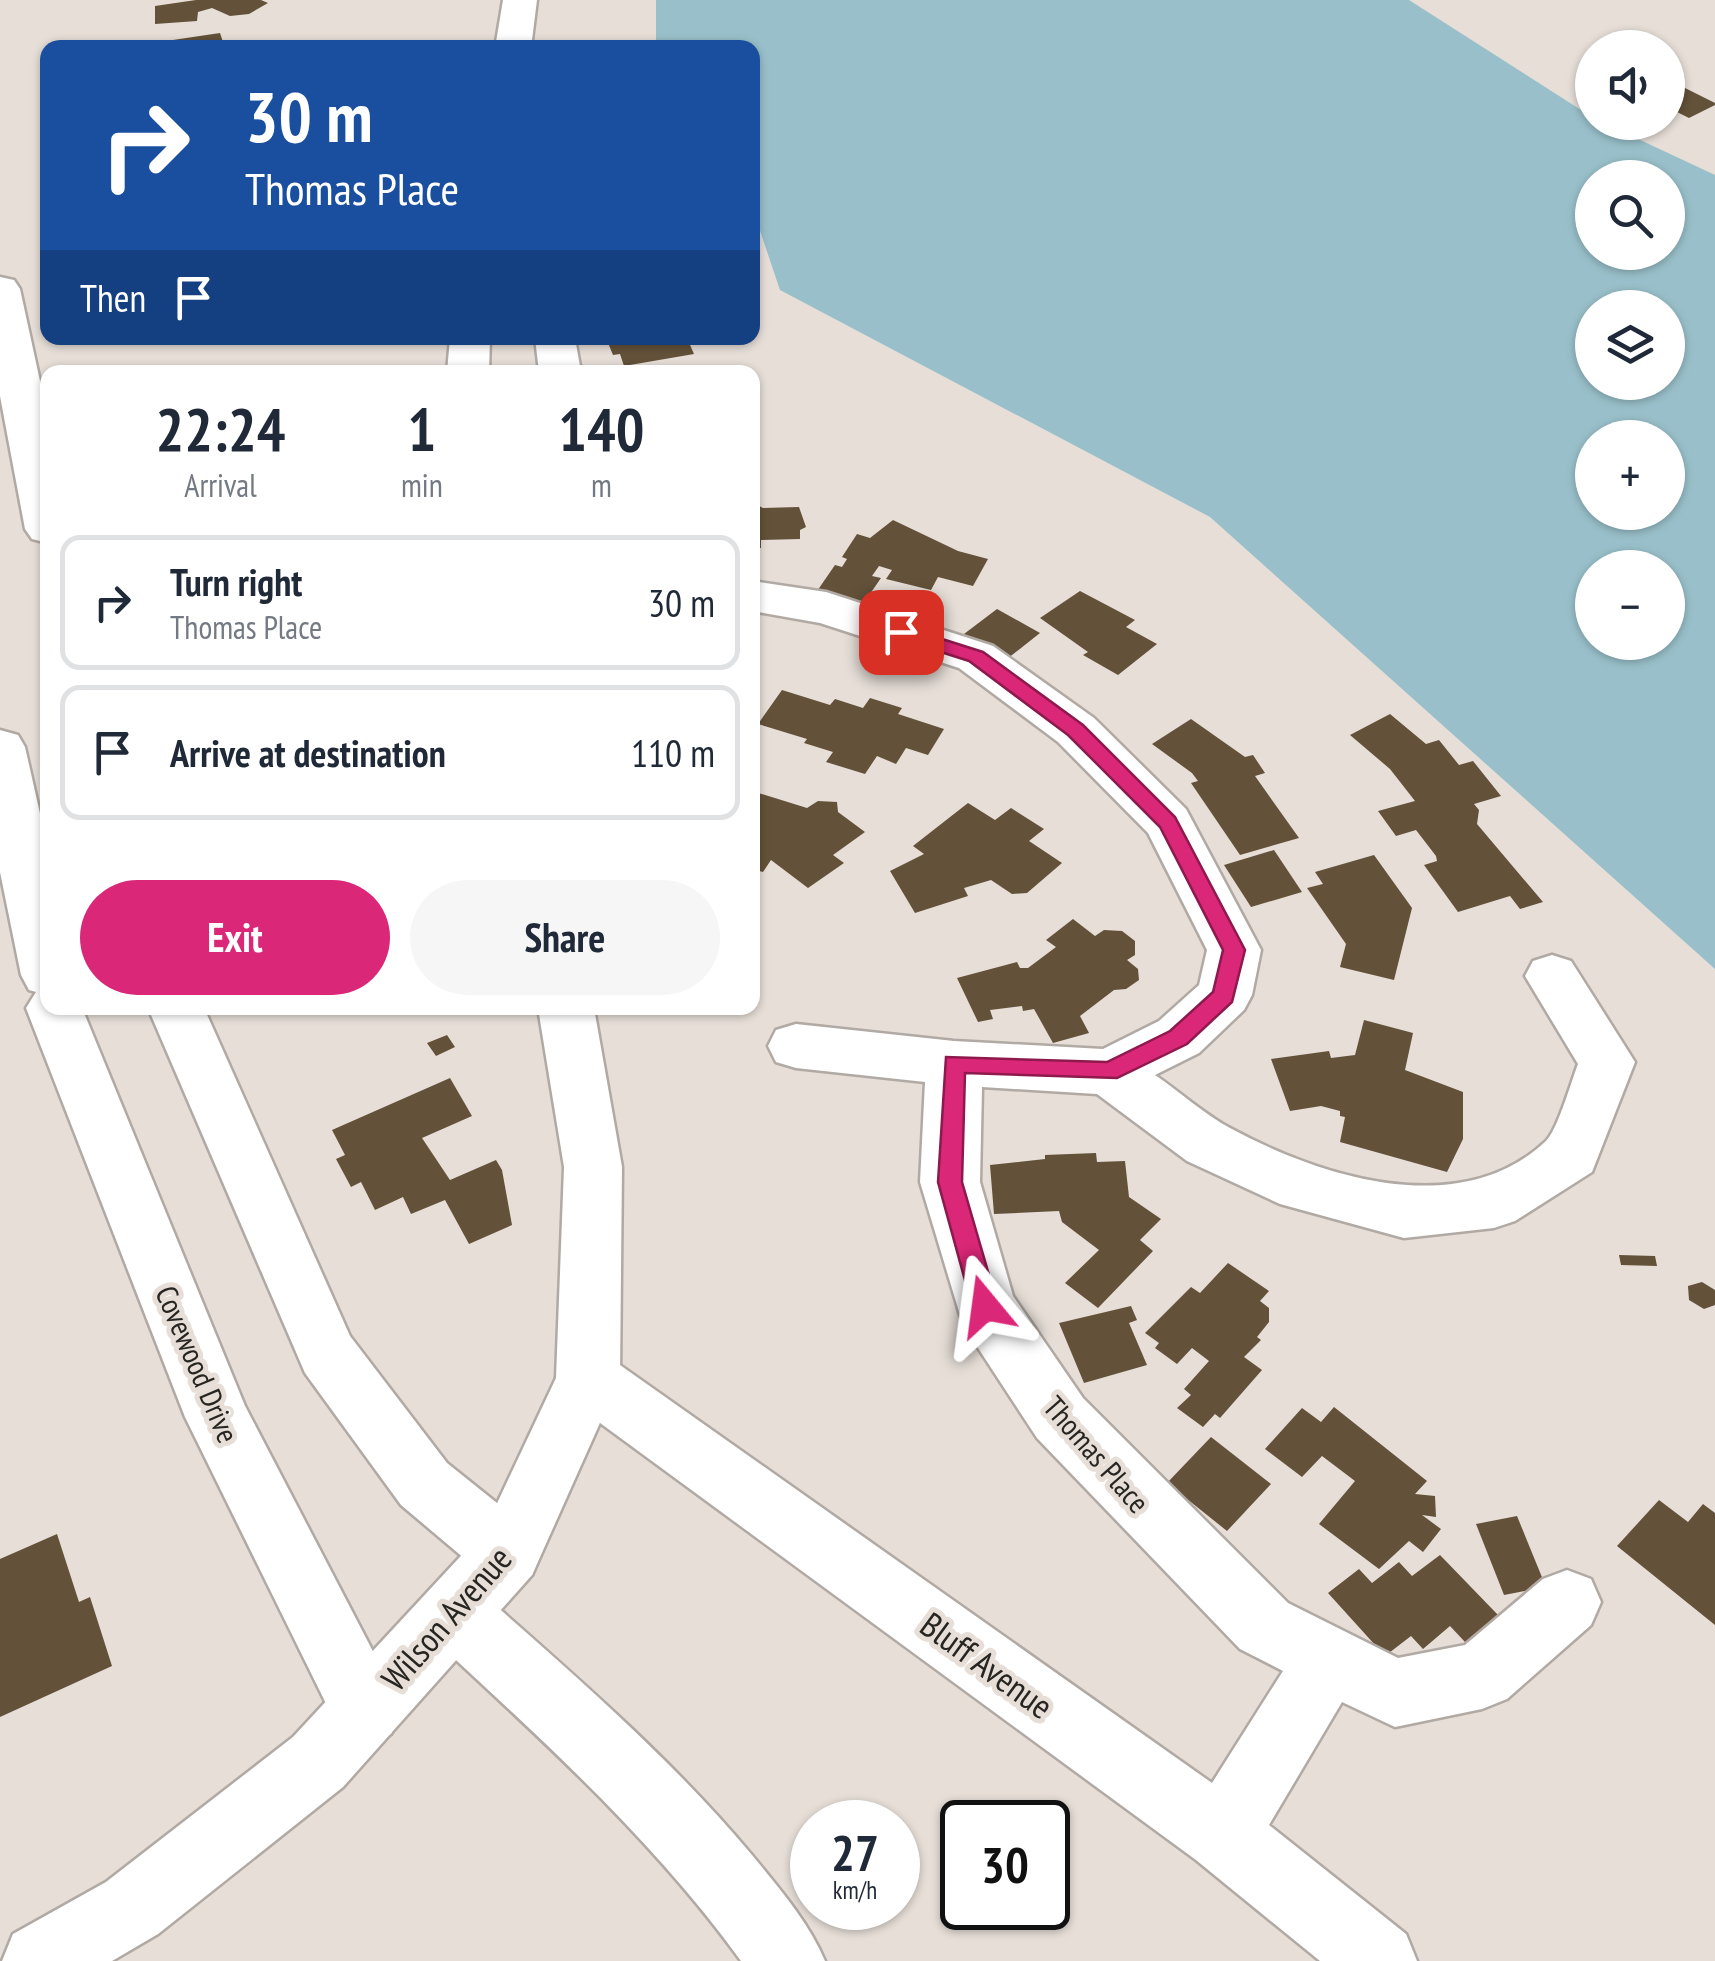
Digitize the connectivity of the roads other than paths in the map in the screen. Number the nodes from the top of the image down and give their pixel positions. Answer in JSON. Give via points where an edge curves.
{"nodes":[{"id":1,"x":520,"y":0,"type":"edge"},
{"id":2,"x":514,"y":40,"type":"edge"},
{"id":3,"x":0,"y":288,"type":"edge"},
{"id":4,"x":11,"y":403,"type":"edge"},
{"id":5,"x":40,"y":502,"type":"edge"},
{"id":6,"x":760,"y":597,"type":"edge"},
{"id":7,"x":0,"y":747,"type":"edge"},
{"id":8,"x":40,"y":939,"type":"edge"},
{"id":9,"x":1552,"y":976,"type":"dead end"},
{"id":10,"x":57,"y":1015,"type":"edge"},
{"id":11,"x":179,"y":1015,"type":"edge"},
{"id":12,"x":567,"y":1015,"type":"edge"},
{"id":13,"x":796,"y":1046,"type":"dead end"},
{"id":14,"x":954,"y":1063,"type":"junction"},
{"id":15,"x":1109,"y":1072,"type":"junction"},
{"id":16,"x":588,"y":1378,"type":"junction"},
{"id":17,"x":508,"y":1553,"type":"junction"},
{"id":18,"x":1566,"y":1602,"type":"dead end"},
{"id":19,"x":454,"y":1612,"type":"junction"},
{"id":20,"x":1329,"y":1660,"type":"junction"},
{"id":21,"x":366,"y":1710,"type":"junction"},
{"id":22,"x":1222,"y":1834,"type":"junction"},
{"id":23,"x":40,"y":1961,"type":"edge"},
{"id":24,"x":787,"y":1961,"type":"edge"},
{"id":25,"x":1379,"y":1961,"type":"edge"}],
"edges":[{"from":1,"to":2,"type":"street"},
{"from":3,"to":4,"type":"street"},
{"from":4,"to":5,"type":"street"},
{"from":6,"to":15,"type":"street","via":[[826,608],[976,656],[1076,730],[1168,822],[1234,950],[1224,996],[1178,1038]]},
{"from":7,"to":8,"type":"street"},
{"from":9,"to":15,"type":"street","via":[[1608,1062],[1571,1155],[1494,1203],[1404,1213],[1300,1187],[1208,1144]]},
{"from":10,"to":21,"type":"street","name":"Covewood Drive","via":[[217,1417]]},
{"from":11,"to":17,"type":"street","via":[[327,1354],[424,1484]]},
{"from":12,"to":16,"type":"street","name":"Wilson Avenue","via":[[593,1167]]},
{"from":13,"to":14,"type":"street"},
{"from":14,"to":15,"type":"street"},
{"from":14,"to":20,"type":"street","name":"Thomas Place","via":[[950,1182],[985,1306],[1060,1418],[1154,1519],[1264,1626]]},
{"from":16,"to":17,"type":"street","name":"Wilson Avenue"},
{"from":16,"to":22,"type":"street","name":"Bluff Avenue"},
{"from":17,"to":19,"type":"street","name":"Wilson Avenue"},
{"from":18,"to":20,"type":"street","name":"Thomas Place","via":[[1482,1676],[1395,1693]]},
{"from":19,"to":21,"type":"street","name":"Wilson Avenue"},
{"from":19,"to":24,"type":"street","via":[[602,1747]]},
{"from":20,"to":22,"type":"street"},
{"from":21,"to":23,"type":"street","name":"Wilson Avenue","via":[[318,1762],[132,1908]]},
{"from":22,"to":25,"type":"street","name":"Bluff Avenue"}]}
